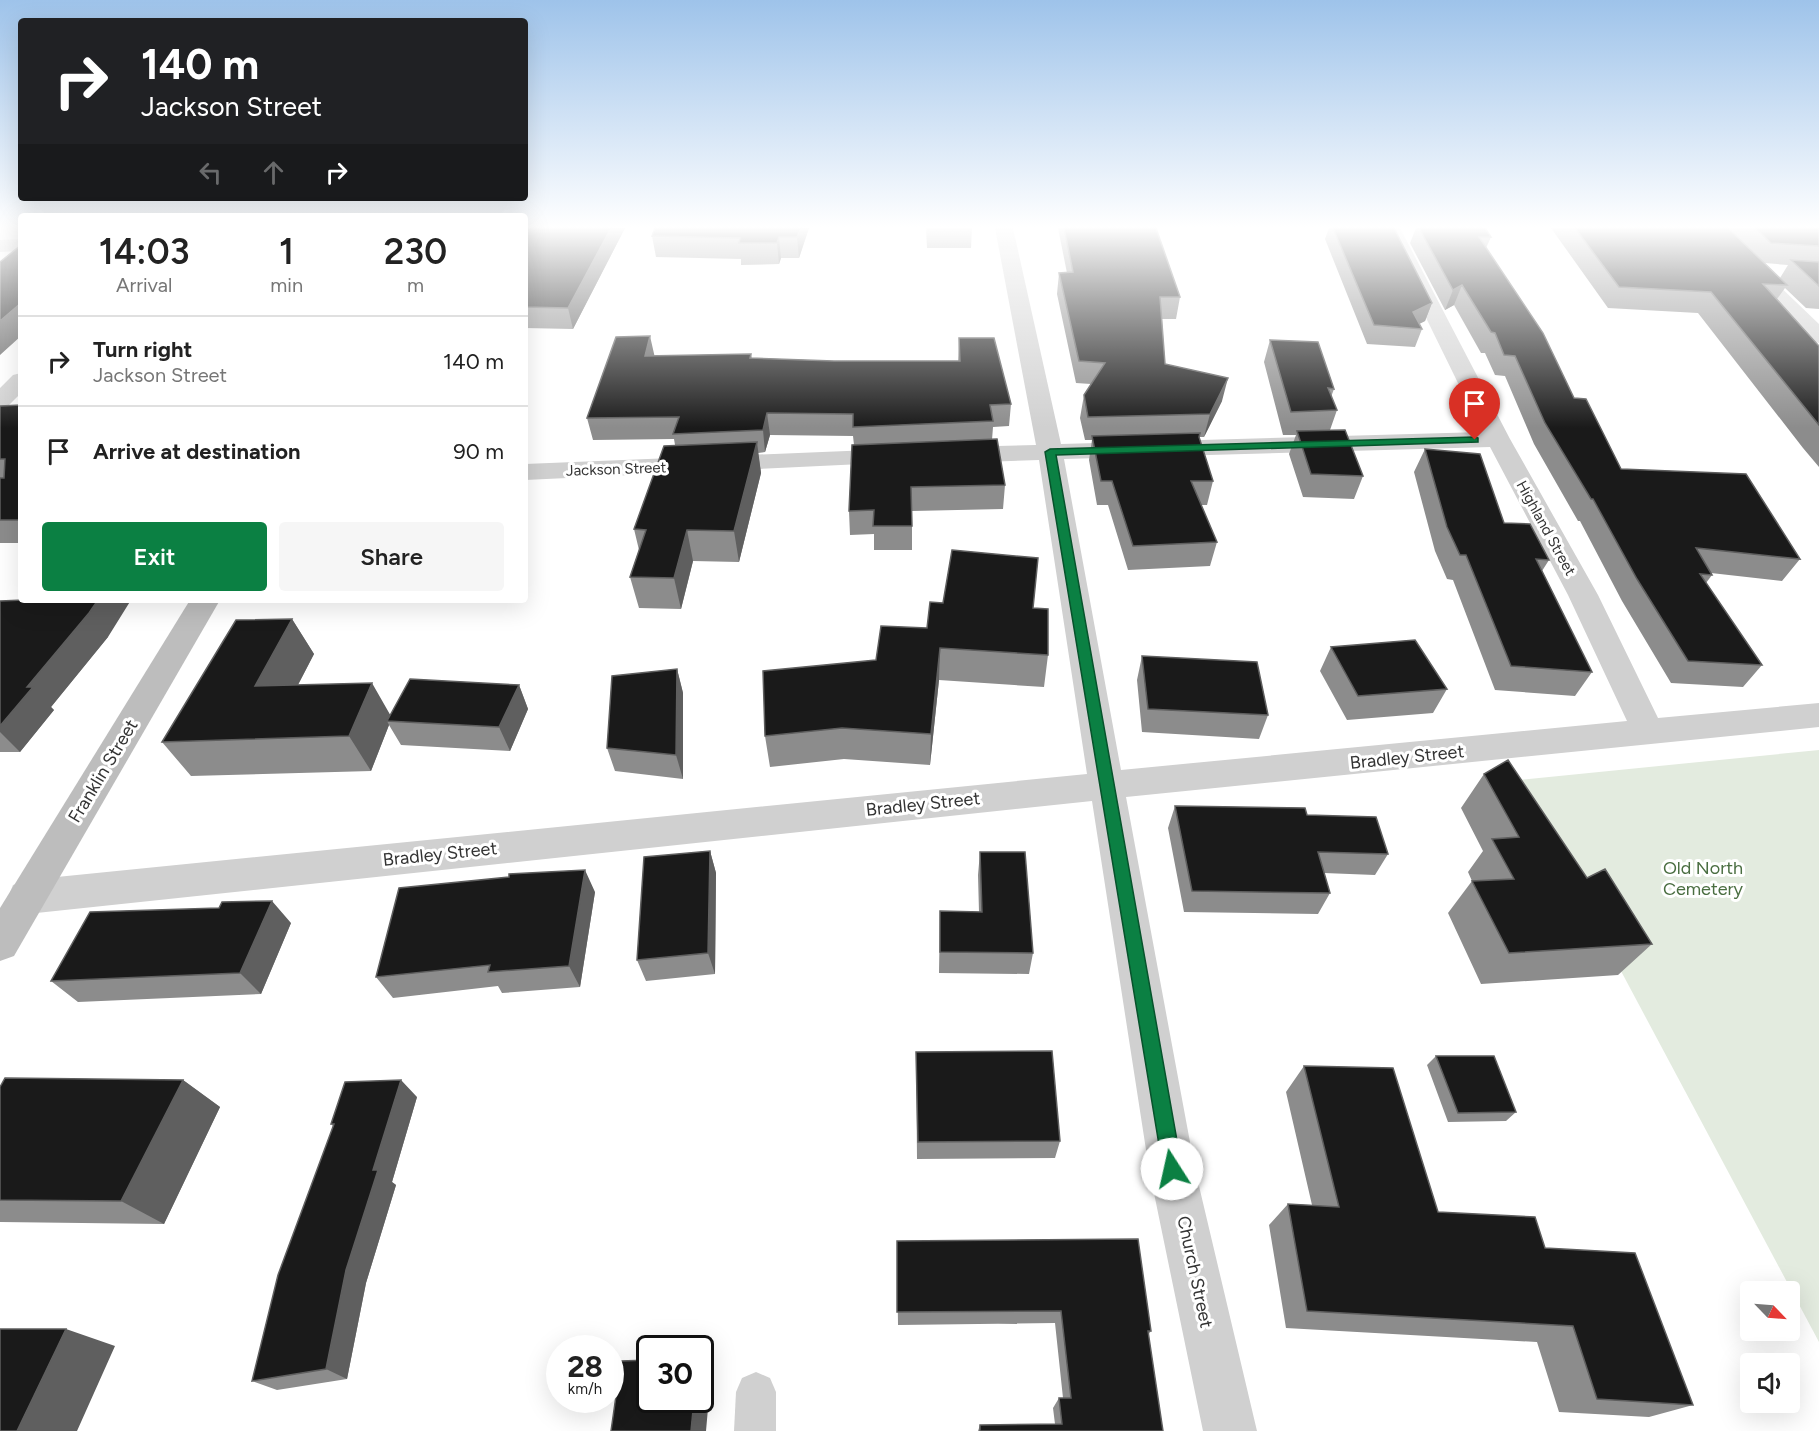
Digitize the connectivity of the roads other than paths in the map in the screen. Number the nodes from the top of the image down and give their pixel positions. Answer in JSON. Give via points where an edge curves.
{"nodes":[{"id":1,"x":1018,"y":295,"type":"edge"},
{"id":2,"x":1425,"y":295,"type":"edge"},
{"id":3,"x":1778,"y":295,"type":"edge"},
{"id":4,"x":1819,"y":336,"type":"edge"},
{"id":5,"x":18,"y":383,"type":"edge"},
{"id":6,"x":0,"y":400,"type":"edge"},
{"id":7,"x":1498,"y":439,"type":"junction"},
{"id":8,"x":1050,"y":452,"type":"junction"},
{"id":9,"x":528,"y":472,"type":"edge"},
{"id":10,"x":203,"y":603,"type":"edge"},
{"id":11,"x":1819,"y":715,"type":"edge"},
{"id":12,"x":1649,"y":733,"type":"junction"},
{"id":13,"x":1105,"y":786,"type":"junction"},
{"id":14,"x":27,"y":897,"type":"junction"},
{"id":15,"x":0,"y":943,"type":"edge"},
{"id":16,"x":1230,"y":1431,"type":"edge"}],
"edges":[{"from":1,"to":8,"type":"street","name":"Church Street"},
{"from":2,"to":7,"type":"street","name":"Highland Street"},
{"from":3,"to":4,"type":"street"},
{"from":5,"to":6,"type":"street"},
{"from":7,"to":8,"type":"street","name":"Jackson Street"},
{"from":7,"to":12,"type":"street","name":"Highland Street","via":[[1583,595]]},
{"from":8,"to":9,"type":"street","name":"Jackson Street"},
{"from":8,"to":13,"type":"street","name":"Church Street"},
{"from":10,"to":14,"type":"street","name":"Franklin Street"},
{"from":11,"to":12,"type":"street","name":"Bradley Street"},
{"from":12,"to":13,"type":"street","name":"Bradley Street"},
{"from":13,"to":14,"type":"street","name":"Bradley Street"},
{"from":13,"to":16,"type":"street","name":"Church Street","via":[[1172,1169]]},
{"from":14,"to":15,"type":"street","name":"Franklin Street"}]}
